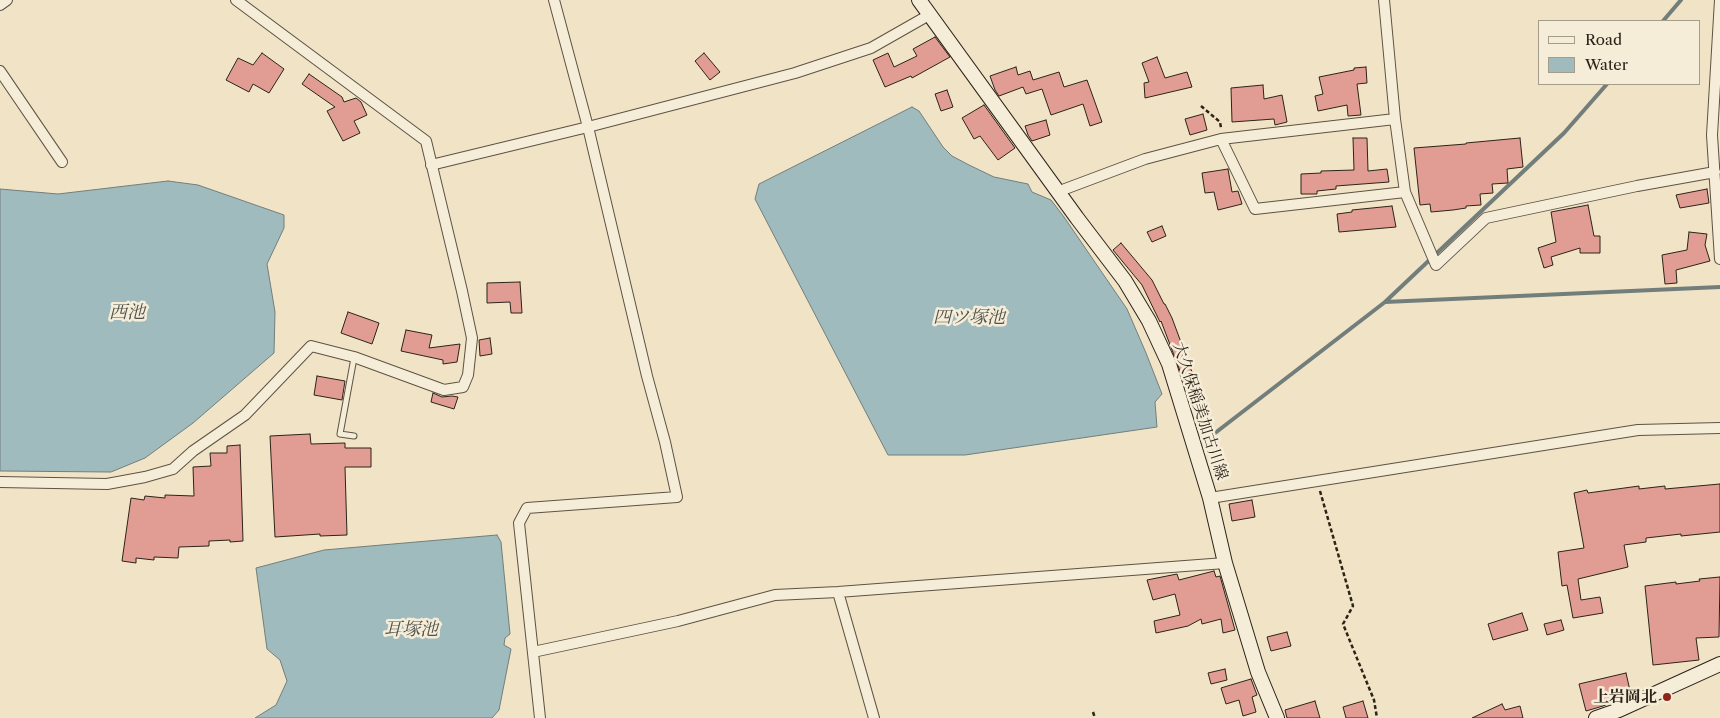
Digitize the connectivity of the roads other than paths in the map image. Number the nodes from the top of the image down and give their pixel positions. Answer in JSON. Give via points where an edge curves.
{"nodes":[{"id":1,"x":7,"y":0,"type":"edge"},
{"id":2,"x":236,"y":0,"type":"edge"},
{"id":3,"x":554,"y":0,"type":"edge"},
{"id":4,"x":918,"y":0,"type":"edge"},
{"id":5,"x":1384,"y":0,"type":"edge"},
{"id":6,"x":1720,"y":0,"type":"edge"},
{"id":7,"x":0,"y":5,"type":"edge"},
{"id":8,"x":929,"y":15,"type":"junction"},
{"id":9,"x":0,"y":70,"type":"edge"},
{"id":10,"x":1395,"y":119,"type":"junction"},
{"id":11,"x":588,"y":128,"type":"junction"},
{"id":12,"x":1716,"y":135,"type":"edge"},
{"id":13,"x":1222,"y":139,"type":"junction"},
{"id":14,"x":62,"y":162,"type":"dead end"},
{"id":15,"x":431,"y":165,"type":"junction"},
{"id":16,"x":1715,"y":172,"type":"junction"},
{"id":17,"x":1057,"y":192,"type":"junction"},
{"id":18,"x":1405,"y":192,"type":"junction"},
{"id":19,"x":1720,"y":259,"type":"edge"},
{"id":20,"x":354,"y":357,"type":"junction"},
{"id":21,"x":1720,"y":428,"type":"edge"},
{"id":22,"x":354,"y":436,"type":"dead end"},
{"id":23,"x":0,"y":482,"type":"edge"},
{"id":24,"x":1210,"y":498,"type":"junction"},
{"id":25,"x":1225,"y":563,"type":"junction"},
{"id":26,"x":838,"y":592,"type":"junction"},
{"id":27,"x":533,"y":652,"type":"junction"},
{"id":28,"x":1720,"y":664,"type":"edge"},
{"id":29,"x":540,"y":718,"type":"edge"},
{"id":30,"x":874,"y":718,"type":"edge"},
{"id":31,"x":1277,"y":718,"type":"edge"},
{"id":32,"x":1596,"y":718,"type":"edge"}],
"edges":[{"from":1,"to":7,"type":"street"},
{"from":2,"to":15,"type":"street","via":[[426,141]]},
{"from":3,"to":11,"type":"street"},
{"from":4,"to":8,"type":"main road","name":"大久保稲美加古川線"},
{"from":5,"to":10,"type":"street"},
{"from":6,"to":12,"type":"street"},
{"from":8,"to":11,"type":"street","via":[[871,48],[795,74]]},
{"from":8,"to":17,"type":"main road","name":"大久保稲美加古川線"},
{"from":9,"to":14,"type":"street"},
{"from":10,"to":13,"type":"street"},
{"from":10,"to":18,"type":"street"},
{"from":11,"to":15,"type":"street"},
{"from":11,"to":27,"type":"street","via":[[677,497],[527,508],[519,523]]},
{"from":12,"to":16,"type":"street"},
{"from":13,"to":17,"type":"street","via":[[1145,159]]},
{"from":13,"to":18,"type":"street","via":[[1255,209]]},
{"from":15,"to":20,"type":"street","via":[[472,338],[468,375],[463,387],[444,390]]},
{"from":16,"to":18,"type":"street","via":[[1486,218],[1436,265]]},
{"from":16,"to":19,"type":"street"},
{"from":17,"to":24,"type":"main road","name":"大久保稲美加古川線","via":[[1125,281],[1149,321],[1169,364]]},
{"from":20,"to":22,"type":"lane","via":[[340,434]]},
{"from":20,"to":23,"type":"street","via":[[311,346],[245,415],[173,469],[145,478],[107,484]]},
{"from":21,"to":24,"type":"street","via":[[1638,430]]},
{"from":24,"to":25,"type":"main road","name":"大久保稲美加古川線"},
{"from":25,"to":26,"type":"street"},
{"from":25,"to":31,"type":"main road","name":"大久保稲美加古川線","via":[[1258,672]]},
{"from":26,"to":27,"type":"street","via":[[775,595],[678,621]]},
{"from":26,"to":30,"type":"street"},
{"from":27,"to":29,"type":"street"},
{"from":28,"to":32,"type":"main road"}]}
